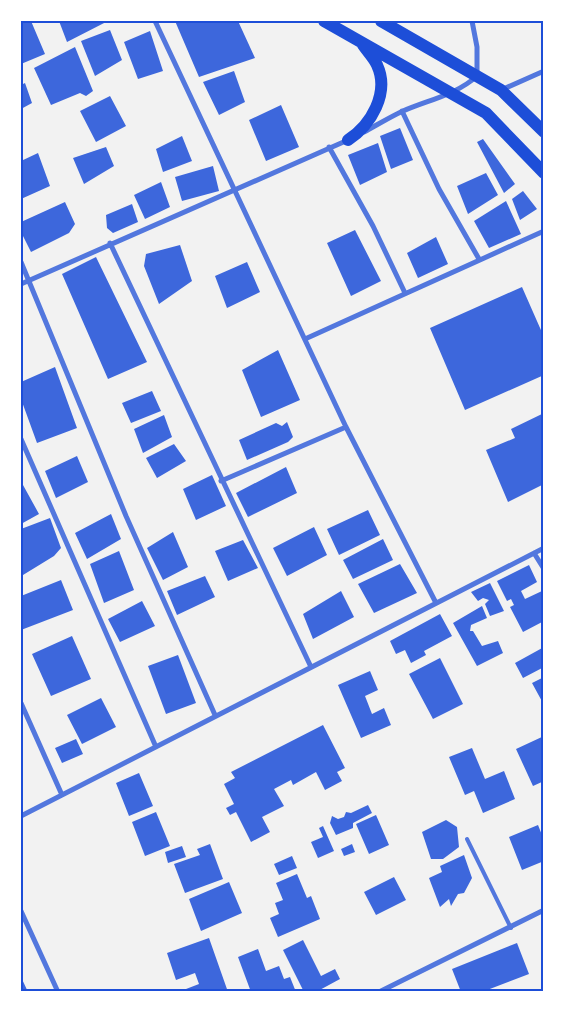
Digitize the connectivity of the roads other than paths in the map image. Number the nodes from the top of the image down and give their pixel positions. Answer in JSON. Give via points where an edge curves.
{"nodes":[{"id":1,"x":155,"y":21,"type":"edge"},
{"id":2,"x":324,"y":21,"type":"edge"},
{"id":3,"x":381,"y":21,"type":"edge"},
{"id":4,"x":472,"y":21,"type":"edge"},
{"id":5,"x":361,"y":43,"type":"junction"},
{"id":6,"x":544,"y":71,"type":"edge"},
{"id":7,"x":477,"y":76,"type":"junction"},
{"id":8,"x":501,"y":90,"type":"junction"},
{"id":9,"x":452,"y":93,"type":"junction"},
{"id":10,"x":402,"y":111,"type":"junction"},
{"id":11,"x":544,"y":132,"type":"edge"},
{"id":12,"x":348,"y":140,"type":"junction"},
{"id":13,"x":329,"y":147,"type":"junction"},
{"id":14,"x":544,"y":173,"type":"edge"},
{"id":15,"x":233,"y":190,"type":"junction"},
{"id":16,"x":544,"y":231,"type":"edge"},
{"id":17,"x":110,"y":243,"type":"junction"},
{"id":18,"x":479,"y":259,"type":"junction"},
{"id":19,"x":21,"y":262,"type":"edge"},
{"id":20,"x":29,"y":281,"type":"junction"},
{"id":21,"x":21,"y":284,"type":"edge"},
{"id":22,"x":405,"y":293,"type":"junction"},
{"id":23,"x":305,"y":339,"type":"junction"},
{"id":24,"x":346,"y":427,"type":"junction"},
{"id":25,"x":21,"y":438,"type":"edge"},
{"id":26,"x":221,"y":481,"type":"junction"},
{"id":27,"x":544,"y":548,"type":"edge"},
{"id":28,"x":534,"y":553,"type":"junction"},
{"id":29,"x":544,"y":569,"type":"edge"},
{"id":30,"x":436,"y":603,"type":"junction"},
{"id":31,"x":311,"y":667,"type":"junction"},
{"id":32,"x":21,"y":703,"type":"edge"},
{"id":33,"x":215,"y":715,"type":"junction"},
{"id":34,"x":156,"y":747,"type":"junction"},
{"id":35,"x":62,"y":795,"type":"junction"},
{"id":36,"x":21,"y":816,"type":"edge"},
{"id":37,"x":466,"y":839,"type":"dead end"},
{"id":38,"x":544,"y":910,"type":"edge"},
{"id":39,"x":21,"y":911,"type":"edge"},
{"id":40,"x":511,"y":928,"type":"junction"},
{"id":41,"x":396,"y":985,"type":"junction"},
{"id":42,"x":58,"y":992,"type":"edge"},
{"id":43,"x":379,"y":992,"type":"edge"},
{"id":44,"x":398,"y":992,"type":"edge"}],
"edges":[{"from":1,"to":15,"type":"street"},
{"from":2,"to":5,"type":"main road"},
{"from":3,"to":7,"type":"main road"},
{"from":4,"to":7,"type":"street","via":[[477,46]]},
{"from":5,"to":9,"type":"main road"},
{"from":5,"to":12,"type":"main road","via":[[376,64],[380,87],[374,113],[362,130]]},
{"from":6,"to":8,"type":"street"},
{"from":7,"to":8,"type":"main road"},
{"from":7,"to":9,"type":"street"},
{"from":8,"to":11,"type":"main road"},
{"from":9,"to":10,"type":"street"},
{"from":9,"to":14,"type":"main road","via":[[486,113]]},
{"from":10,"to":12,"type":"street"},
{"from":10,"to":18,"type":"street","via":[[439,189]]},
{"from":12,"to":13,"type":"street"},
{"from":13,"to":15,"type":"street"},
{"from":13,"to":22,"type":"street"},
{"from":15,"to":17,"type":"street"},
{"from":15,"to":23,"type":"street"},
{"from":16,"to":18,"type":"street"},
{"from":17,"to":20,"type":"street"},
{"from":17,"to":26,"type":"street"},
{"from":18,"to":22,"type":"street"},
{"from":19,"to":20,"type":"street"},
{"from":20,"to":21,"type":"street"},
{"from":20,"to":33,"type":"street","via":[[134,533]]},
{"from":22,"to":23,"type":"street"},
{"from":23,"to":24,"type":"street"},
{"from":24,"to":26,"type":"street"},
{"from":24,"to":30,"type":"street"},
{"from":25,"to":34,"type":"street"},
{"from":26,"to":31,"type":"street"},
{"from":27,"to":28,"type":"street"},
{"from":28,"to":29,"type":"street"},
{"from":28,"to":30,"type":"street"},
{"from":30,"to":31,"type":"street"},
{"from":31,"to":33,"type":"street"},
{"from":32,"to":35,"type":"street"},
{"from":33,"to":34,"type":"street"},
{"from":34,"to":35,"type":"street"},
{"from":35,"to":36,"type":"street"},
{"from":37,"to":40,"type":"lane"},
{"from":38,"to":40,"type":"street"},
{"from":39,"to":42,"type":"street"},
{"from":40,"to":41,"type":"street"},
{"from":41,"to":43,"type":"street"},
{"from":41,"to":44,"type":"street"}]}
